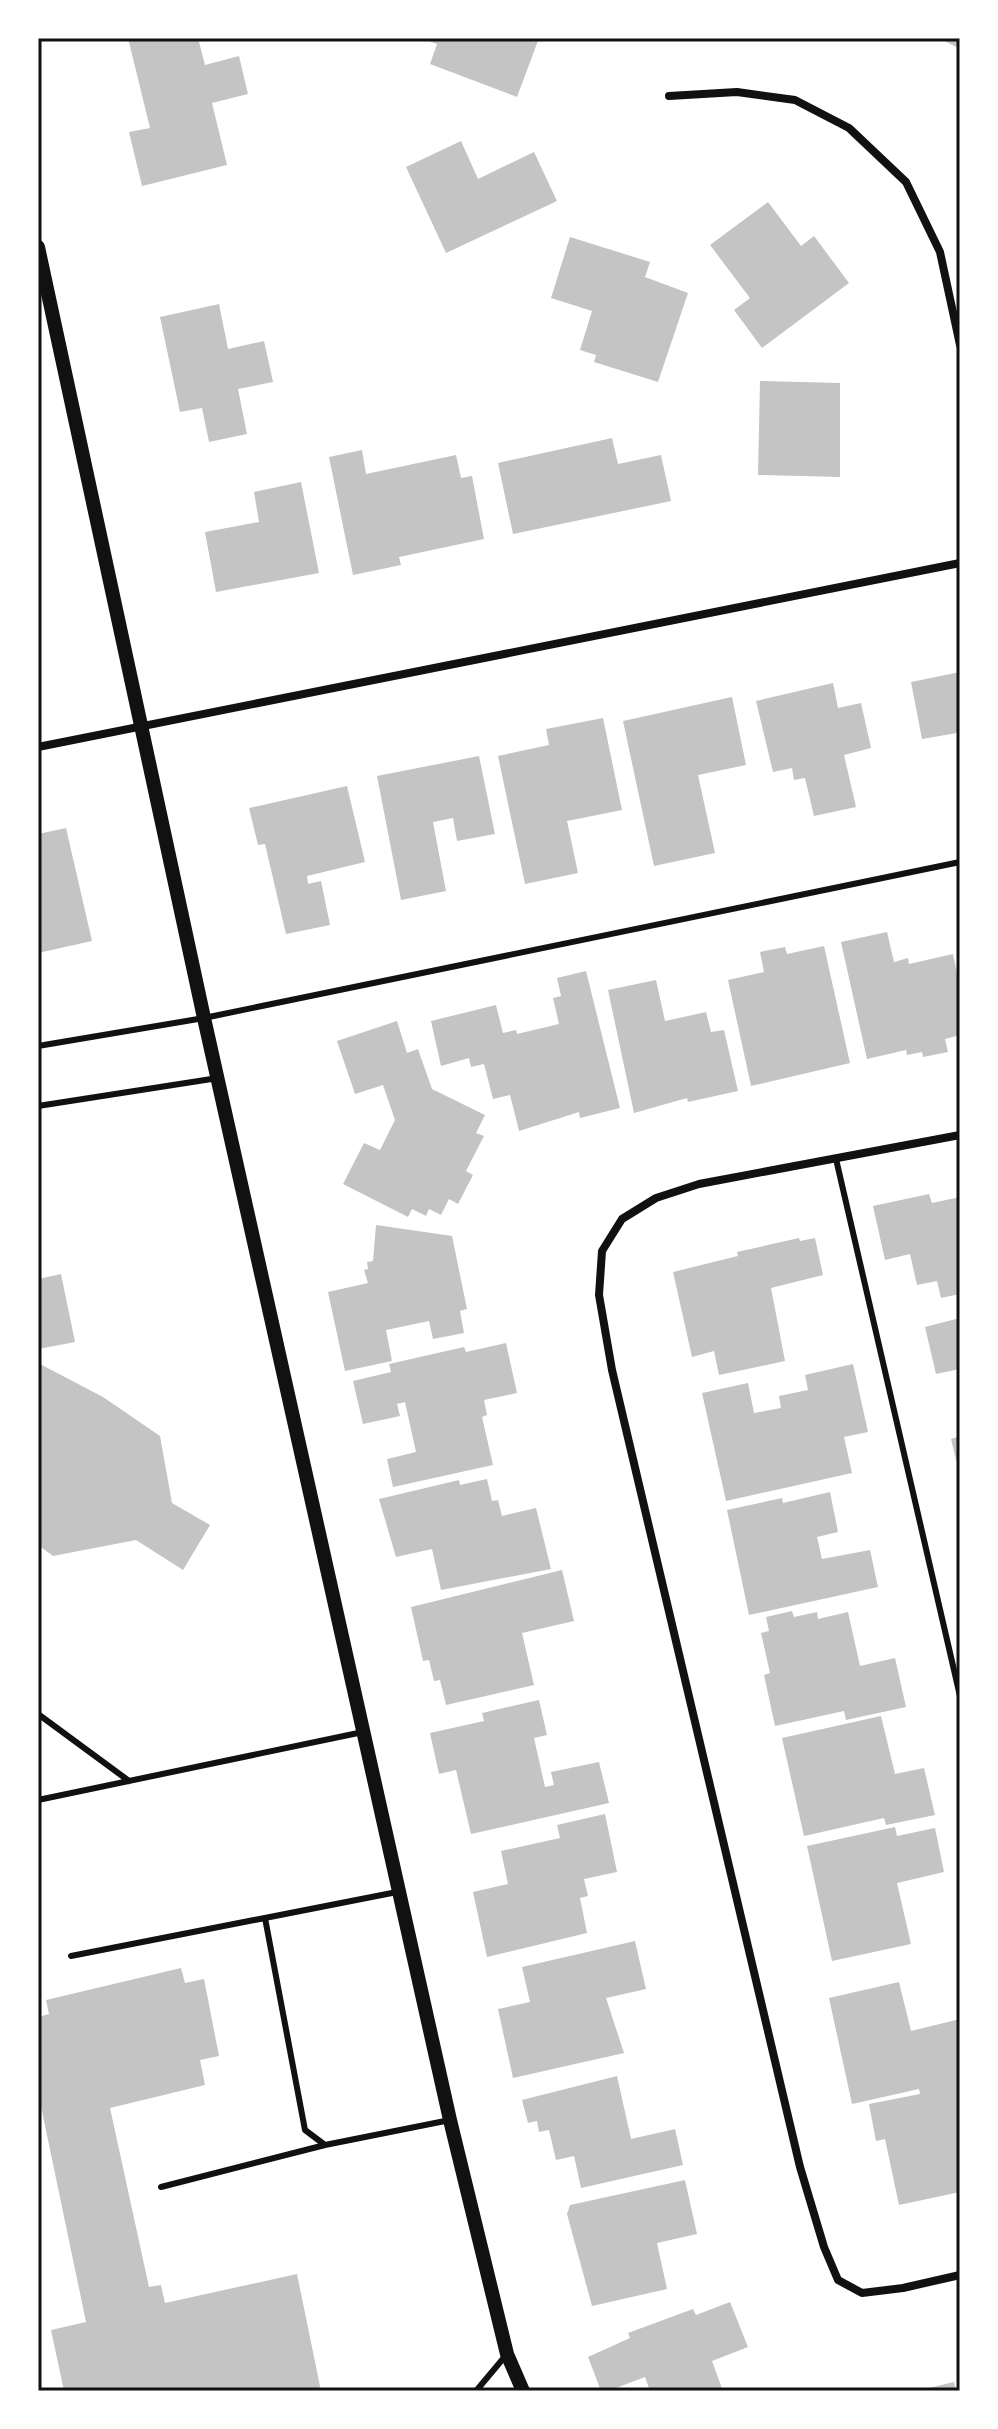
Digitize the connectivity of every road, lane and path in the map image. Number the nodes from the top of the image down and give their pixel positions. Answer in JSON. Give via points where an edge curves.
{"nodes":[{"id":1,"x":669,"y":96,"type":"dead end"},
{"id":2,"x":38,"y":247,"type":"edge"},
{"id":3,"x":960,"y":345,"type":"edge"},
{"id":4,"x":960,"y":563,"type":"edge"},
{"id":5,"x":143,"y":727,"type":"junction"},
{"id":6,"x":38,"y":747,"type":"edge"},
{"id":7,"x":960,"y":862,"type":"edge"},
{"id":8,"x":204,"y":1018,"type":"junction"},
{"id":9,"x":38,"y":1046,"type":"edge"},
{"id":10,"x":218,"y":1078,"type":"junction"},
{"id":11,"x":38,"y":1106,"type":"edge"},
{"id":12,"x":960,"y":1135,"type":"edge"},
{"id":13,"x":836,"y":1159,"type":"junction"},
{"id":14,"x":960,"y":1696,"type":"edge"},
{"id":15,"x":38,"y":1714,"type":"edge"},
{"id":16,"x":363,"y":1732,"type":"junction"},
{"id":17,"x":129,"y":1781,"type":"junction"},
{"id":18,"x":38,"y":1800,"type":"edge"},
{"id":19,"x":400,"y":1891,"type":"junction"},
{"id":20,"x":265,"y":1918,"type":"junction"},
{"id":21,"x":71,"y":1956,"type":"dead end"},
{"id":22,"x":450,"y":2120,"type":"junction"},
{"id":23,"x":325,"y":2145,"type":"junction"},
{"id":24,"x":161,"y":2187,"type":"dead end"},
{"id":25,"x":960,"y":2275,"type":"edge"},
{"id":26,"x":507,"y":2354,"type":"junction"},
{"id":27,"x":476,"y":2391,"type":"edge"},
{"id":28,"x":523,"y":2391,"type":"edge"}],
"edges":[{"from":1,"to":3,"type":"street","via":[[737,92],[795,100],[849,128],[906,182],[940,252]]},
{"from":2,"to":5,"type":"street"},
{"from":4,"to":5,"type":"street"},
{"from":5,"to":6,"type":"street"},
{"from":5,"to":8,"type":"street"},
{"from":7,"to":8,"type":"lane"},
{"from":8,"to":9,"type":"lane"},
{"from":8,"to":10,"type":"street"},
{"from":10,"to":11,"type":"lane"},
{"from":10,"to":16,"type":"street"},
{"from":12,"to":13,"type":"street"},
{"from":13,"to":14,"type":"lane"},
{"from":13,"to":25,"type":"street","via":[[699,1184],[656,1198],[622,1219],[602,1251],[599,1295],[612,1370],[800,2167],[824,2247],[838,2280],[862,2293]]},
{"from":15,"to":17,"type":"lane"},
{"from":16,"to":17,"type":"lane"},
{"from":16,"to":19,"type":"street"},
{"from":17,"to":18,"type":"lane"},
{"from":19,"to":20,"type":"lane"},
{"from":19,"to":22,"type":"street"},
{"from":20,"to":21,"type":"lane"},
{"from":20,"to":23,"type":"lane","via":[[305,2130]]},
{"from":22,"to":23,"type":"lane"},
{"from":22,"to":26,"type":"street"},
{"from":23,"to":24,"type":"lane"},
{"from":26,"to":27,"type":"lane"},
{"from":26,"to":28,"type":"street"}]}
